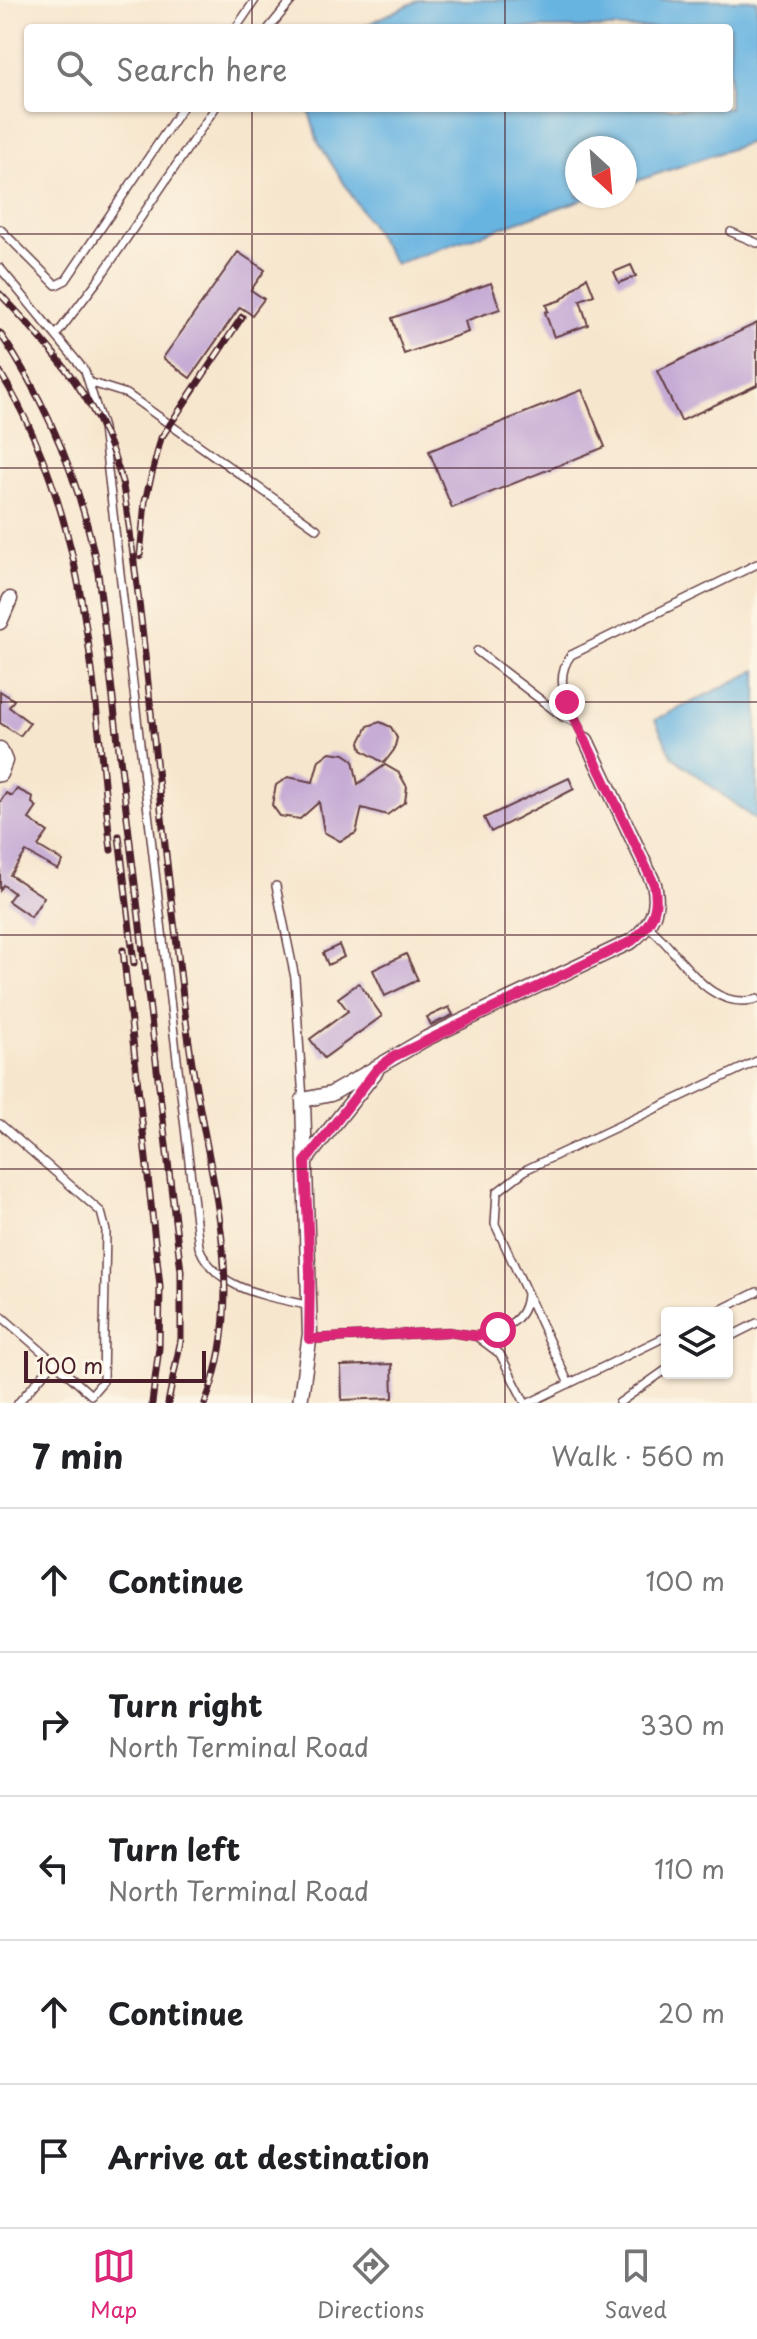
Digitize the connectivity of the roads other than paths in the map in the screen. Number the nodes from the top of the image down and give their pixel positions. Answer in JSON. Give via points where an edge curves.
{"nodes":[{"id":1,"x":255,"y":0,"type":"edge"},
{"id":2,"x":292,"y":0,"type":"edge"},
{"id":3,"x":239,"y":24,"type":"edge"},
{"id":4,"x":272,"y":24,"type":"edge"},
{"id":5,"x":179,"y":112,"type":"edge"},
{"id":6,"x":212,"y":112,"type":"edge"},
{"id":7,"x":0,"y":229,"type":"edge"},
{"id":8,"x":731,"y":232,"type":"dead end"},
{"id":9,"x":757,"y":243,"type":"edge"},
{"id":10,"x":0,"y":268,"type":"edge"},
{"id":11,"x":57,"y":334,"type":"junction"},
{"id":12,"x":92,"y":383,"type":"junction"},
{"id":13,"x":317,"y":529,"type":"dead end"},
{"id":14,"x":757,"y":564,"type":"edge"},
{"id":15,"x":10,"y":599,"type":"dead end"},
{"id":16,"x":0,"y":622,"type":"edge"},
{"id":17,"x":477,"y":651,"type":"dead end"},
{"id":18,"x":577,"y":723,"type":"junction"},
{"id":19,"x":586,"y":740,"type":"joint"},
{"id":20,"x":0,"y":749,"type":"edge"},
{"id":21,"x":0,"y":774,"type":"edge"},
{"id":22,"x":276,"y":886,"type":"dead end"},
{"id":23,"x":649,"y":927,"type":"junction"},
{"id":24,"x":757,"y":999,"type":"edge"},
{"id":25,"x":757,"y":1061,"type":"edge"},
{"id":26,"x":377,"y":1069,"type":"junction"},
{"id":27,"x":303,"y":1100,"type":"junction"},
{"id":28,"x":0,"y":1124,"type":"edge"},
{"id":29,"x":305,"y":1162,"type":"junction"},
{"id":30,"x":527,"y":1290,"type":"junction"},
{"id":31,"x":757,"y":1292,"type":"edge"},
{"id":32,"x":310,"y":1306,"type":"junction"},
{"id":33,"x":726,"y":1307,"type":"edge"},
{"id":34,"x":0,"y":1315,"type":"edge"},
{"id":35,"x":757,"y":1323,"type":"edge"},
{"id":36,"x":733,"y":1335,"type":"edge"},
{"id":37,"x":476,"y":1336,"type":"junction"},
{"id":38,"x":309,"y":1339,"type":"junction"},
{"id":39,"x":661,"y":1339,"type":"edge"},
{"id":40,"x":54,"y":1362,"type":"junction"},
{"id":41,"x":661,"y":1373,"type":"edge"},
{"id":42,"x":569,"y":1384,"type":"junction"},
{"id":43,"x":304,"y":1385,"type":"junction"},
{"id":44,"x":18,"y":1403,"type":"edge"},
{"id":45,"x":300,"y":1403,"type":"edge"},
{"id":46,"x":313,"y":1403,"type":"edge"},
{"id":47,"x":527,"y":1403,"type":"edge"},
{"id":48,"x":619,"y":1403,"type":"edge"}],
"edges":[{"from":1,"to":3,"type":"lane"},
{"from":2,"to":4,"type":"lane"},
{"from":5,"to":7,"type":"lane","via":[[66,280],[56,285]]},
{"from":6,"to":11,"type":"lane"},
{"from":8,"to":9,"type":"lane"},
{"from":10,"to":11,"type":"lane"},
{"from":11,"to":12,"type":"lane"},
{"from":12,"to":13,"type":"lane","via":[[127,394]]},
{"from":12,"to":32,"type":"lane","via":[[103,428],[199,1247],[209,1267],[229,1282]]},
{"from":14,"to":18,"type":"lane","via":[[571,655],[562,688]]},
{"from":15,"to":16,"type":"street"},
{"from":17,"to":18,"type":"lane"},
{"from":18,"to":19,"type":"lane"},
{"from":19,"to":23,"type":"street","via":[[654,884],[657,898]]},
{"from":20,"to":21,"type":"street","via":[[5,761]]},
{"from":22,"to":27,"type":"lane","via":[[295,978]]},
{"from":23,"to":24,"type":"lane","via":[[708,990],[727,1001]]},
{"from":23,"to":26,"type":"street","via":[[632,941],[427,1038]]},
{"from":25,"to":30,"type":"lane","via":[[527,1169],[502,1186],[494,1202],[495,1224]]},
{"from":26,"to":27,"type":"street","via":[[331,1094]]},
{"from":26,"to":29,"type":"street"},
{"from":27,"to":29,"type":"street"},
{"from":28,"to":40,"type":"lane","via":[[96,1205],[104,1221],[103,1381],[91,1395]]},
{"from":29,"to":32,"type":"street"},
{"from":30,"to":37,"type":"lane","via":[[523,1311],[513,1324]]},
{"from":30,"to":42,"type":"lane"},
{"from":31,"to":33,"type":"lane"},
{"from":32,"to":38,"type":"street"},
{"from":34,"to":40,"type":"lane"},
{"from":35,"to":36,"type":"lane"},
{"from":37,"to":38,"type":"lane","via":[[448,1332]]},
{"from":37,"to":47,"type":"lane","via":[[500,1354]]},
{"from":38,"to":43,"type":"street"},
{"from":39,"to":42,"type":"lane"},
{"from":40,"to":44,"type":"lane"},
{"from":41,"to":48,"type":"lane"},
{"from":42,"to":47,"type":"lane"},
{"from":43,"to":45,"type":"street"},
{"from":43,"to":46,"type":"street"}]}
